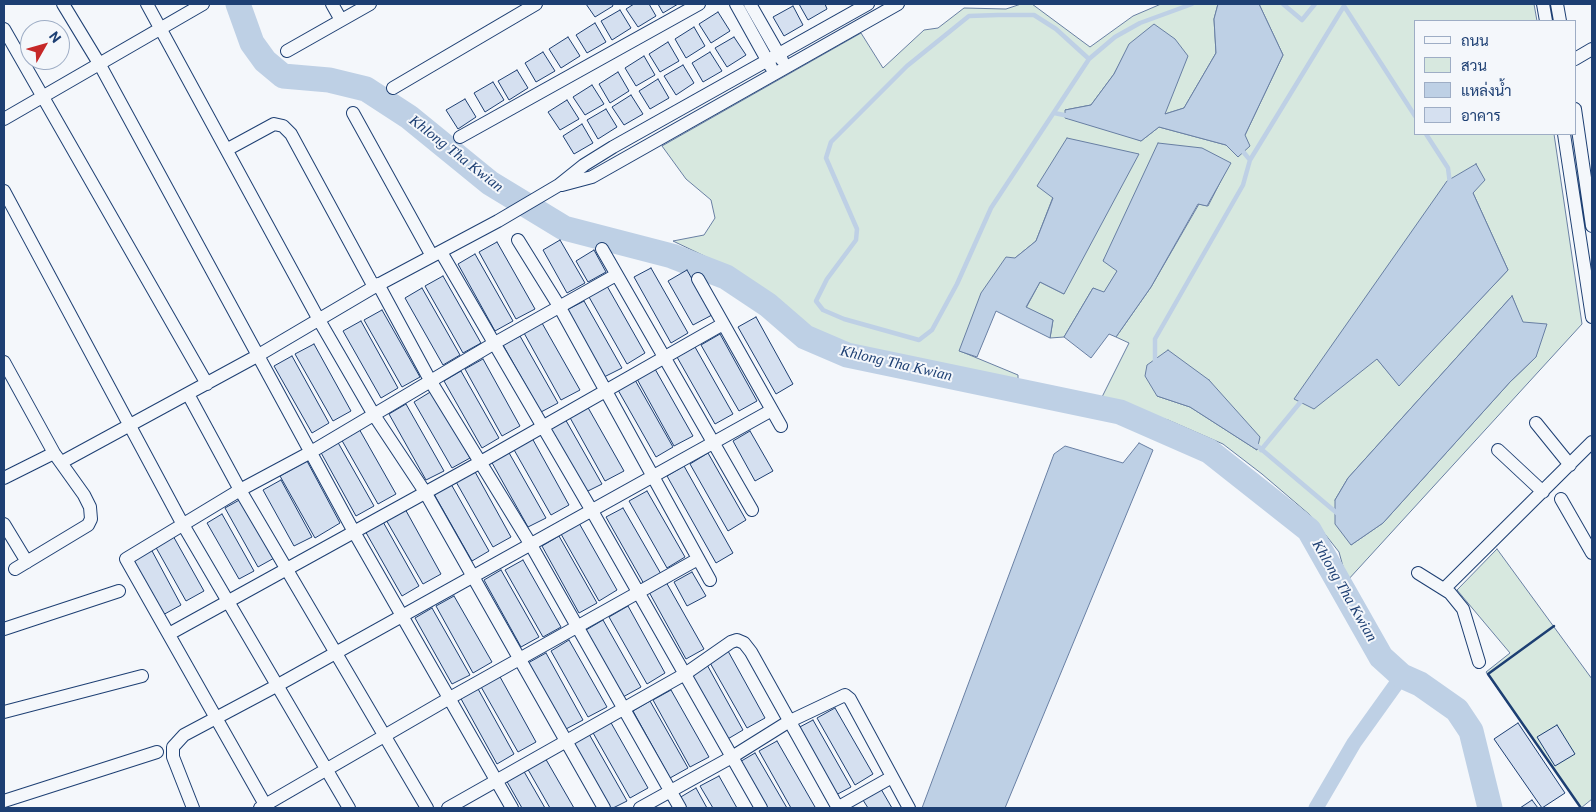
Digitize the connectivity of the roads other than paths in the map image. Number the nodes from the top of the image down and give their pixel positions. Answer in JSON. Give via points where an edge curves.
{"nodes":[{"id":1,"x":63,"y":4,"type":"edge"},
{"id":2,"x":147,"y":4,"type":"edge"},
{"id":3,"x":202,"y":4,"type":"edge"},
{"id":4,"x":332,"y":4,"type":"edge"},
{"id":5,"x":370,"y":4,"type":"edge"},
{"id":6,"x":536,"y":4,"type":"edge"},
{"id":7,"x":699,"y":4,"type":"edge"},
{"id":8,"x":736,"y":4,"type":"edge"},
{"id":9,"x":750,"y":4,"type":"edge"},
{"id":10,"x":868,"y":4,"type":"edge"},
{"id":11,"x":898,"y":4,"type":"edge"},
{"id":12,"x":1543,"y":4,"type":"edge"},
{"id":13,"x":1557,"y":4,"type":"edge"},
{"id":14,"x":850,"y":8,"type":"edge"},
{"id":15,"x":341,"y":20,"type":"junction"},
{"id":16,"x":1546,"y":20,"type":"edge"},
{"id":17,"x":1560,"y":20,"type":"edge"},
{"id":18,"x":861,"y":25,"type":"junction"},
{"id":19,"x":161,"y":28,"type":"junction"},
{"id":20,"x":4,"y":29,"type":"edge"},
{"id":21,"x":1592,"y":49,"type":"edge"},
{"id":22,"x":287,"y":51,"type":"dead end"},
{"id":23,"x":774,"y":58,"type":"junction"},
{"id":24,"x":1576,"y":58,"type":"edge"},
{"id":25,"x":100,"y":65,"type":"junction"},
{"id":26,"x":786,"y":67,"type":"junction"},
{"id":27,"x":775,"y":74,"type":"junction"},
{"id":28,"x":393,"y":88,"type":"dead end"},
{"id":29,"x":43,"y":98,"type":"junction"},
{"id":30,"x":697,"y":98,"type":"junction"},
{"id":31,"x":705,"y":112,"type":"junction"},
{"id":32,"x":353,"y":113,"type":"dead end"},
{"id":33,"x":1576,"y":113,"type":"edge"},
{"id":34,"x":4,"y":119,"type":"edge"},
{"id":35,"x":1564,"y":135,"type":"edge"},
{"id":36,"x":460,"y":136,"type":"dead end"},
{"id":37,"x":613,"y":147,"type":"junction"},
{"id":38,"x":228,"y":149,"type":"junction"},
{"id":39,"x":1587,"y":153,"type":"edge"},
{"id":40,"x":1568,"y":160,"type":"junction"},
{"id":41,"x":621,"y":161,"type":"junction"},
{"id":42,"x":559,"y":186,"type":"junction"},
{"id":43,"x":4,"y":191,"type":"edge"},
{"id":44,"x":1592,"y":226,"type":"edge"},
{"id":45,"x":518,"y":240,"type":"dead end"},
{"id":46,"x":602,"y":249,"type":"dead end"},
{"id":47,"x":436,"y":254,"type":"junction"},
{"id":48,"x":1588,"y":264,"type":"edge"},
{"id":49,"x":616,"y":275,"type":"junction"},
{"id":50,"x":698,"y":279,"type":"dead end"},
{"id":51,"x":376,"y":285,"type":"junction"},
{"id":52,"x":559,"y":306,"type":"junction"},
{"id":53,"x":1592,"y":318,"type":"edge"},
{"id":54,"x":320,"y":320,"type":"junction"},
{"id":55,"x":723,"y":324,"type":"junction"},
{"id":56,"x":493,"y":344,"type":"junction"},
{"id":57,"x":257,"y":356,"type":"junction"},
{"id":58,"x":664,"y":357,"type":"junction"},
{"id":59,"x":4,"y":362,"type":"edge"},
{"id":60,"x":7,"y":378,"type":"edge"},
{"id":61,"x":431,"y":382,"type":"junction"},
{"id":62,"x":207,"y":384,"type":"junction"},
{"id":63,"x":606,"y":391,"type":"junction"},
{"id":64,"x":188,"y":394,"type":"junction"},
{"id":65,"x":772,"y":410,"type":"junction"},
{"id":66,"x":374,"y":415,"type":"junction"},
{"id":67,"x":1536,"y":423,"type":"dead end"},
{"id":68,"x":130,"y":426,"type":"junction"},
{"id":69,"x":541,"y":426,"type":"junction"},
{"id":70,"x":781,"y":426,"type":"dead end"},
{"id":71,"x":713,"y":442,"type":"junction"},
{"id":72,"x":1592,"y":442,"type":"edge"},
{"id":73,"x":1498,"y":450,"type":"dead end"},
{"id":74,"x":311,"y":452,"type":"junction"},
{"id":75,"x":58,"y":457,"type":"junction"},
{"id":76,"x":479,"y":463,"type":"junction"},
{"id":77,"x":1570,"y":465,"type":"junction"},
{"id":78,"x":653,"y":477,"type":"junction"},
{"id":79,"x":4,"y":478,"type":"edge"},
{"id":80,"x":240,"y":490,"type":"junction"},
{"id":81,"x":425,"y":492,"type":"junction"},
{"id":82,"x":1543,"y":492,"type":"junction"},
{"id":83,"x":1561,"y":499,"type":"dead end"},
{"id":84,"x":752,"y":510,"type":"dead end"},
{"id":85,"x":592,"y":511,"type":"junction"},
{"id":86,"x":182,"y":523,"type":"junction"},
{"id":87,"x":4,"y":524,"type":"edge"},
{"id":88,"x":354,"y":532,"type":"junction"},
{"id":89,"x":531,"y":545,"type":"junction"},
{"id":90,"x":1592,"y":553,"type":"edge"},
{"id":91,"x":698,"y":559,"type":"junction"},
{"id":92,"x":27,"y":562,"type":"junction"},
{"id":93,"x":16,"y":569,"type":"dead end"},
{"id":94,"x":286,"y":569,"type":"junction"},
{"id":95,"x":1418,"y":573,"type":"dead end"},
{"id":96,"x":474,"y":577,"type":"junction"},
{"id":97,"x":710,"y":580,"type":"dead end"},
{"id":98,"x":1444,"y":589,"type":"junction"},
{"id":99,"x":119,"y":591,"type":"dead end"},
{"id":100,"x":639,"y":594,"type":"junction"},
{"id":101,"x":230,"y":602,"type":"junction"},
{"id":102,"x":402,"y":615,"type":"junction"},
{"id":103,"x":578,"y":628,"type":"junction"},
{"id":104,"x":4,"y":629,"type":"edge"},
{"id":105,"x":169,"y":634,"type":"junction"},
{"id":106,"x":336,"y":651,"type":"junction"},
{"id":107,"x":520,"y":659,"type":"junction"},
{"id":108,"x":1479,"y":662,"type":"dead end"},
{"id":109,"x":685,"y":674,"type":"junction"},
{"id":110,"x":142,"y":676,"type":"dead end"},
{"id":111,"x":278,"y":685,"type":"junction"},
{"id":112,"x":448,"y":699,"type":"junction"},
{"id":113,"x":624,"y":709,"type":"junction"},
{"id":114,"x":4,"y":712,"type":"edge"},
{"id":115,"x":216,"y":719,"type":"junction"},
{"id":116,"x":788,"y":722,"type":"junction"},
{"id":117,"x":386,"y":736,"type":"junction"},
{"id":118,"x":566,"y":741,"type":"junction"},
{"id":119,"x":157,"y":752,"type":"dead end"},
{"id":120,"x":732,"y":757,"type":"junction"},
{"id":121,"x":327,"y":768,"type":"junction"},
{"id":122,"x":892,"y":777,"type":"junction"},
{"id":123,"x":496,"y":781,"type":"junction"},
{"id":124,"x":671,"y":791,"type":"junction"},
{"id":125,"x":4,"y":801,"type":"edge"},
{"id":126,"x":264,"y":807,"type":"edge"},
{"id":127,"x":193,"y":808,"type":"edge"},
{"id":128,"x":349,"y":808,"type":"edge"},
{"id":129,"x":427,"y":808,"type":"edge"},
{"id":130,"x":448,"y":808,"type":"edge"},
{"id":131,"x":512,"y":808,"type":"edge"},
{"id":132,"x":604,"y":808,"type":"edge"},
{"id":133,"x":640,"y":808,"type":"edge"},
{"id":134,"x":680,"y":808,"type":"edge"},
{"id":135,"x":761,"y":808,"type":"edge"},
{"id":136,"x":838,"y":808,"type":"edge"},
{"id":137,"x":909,"y":808,"type":"edge"}],
"edges":[{"from":1,"to":25,"type":"street"},
{"from":2,"to":19,"type":"street"},
{"from":3,"to":19,"type":"street"},
{"from":4,"to":15,"type":"street"},
{"from":5,"to":15,"type":"street"},
{"from":6,"to":28,"type":"street"},
{"from":7,"to":36,"type":"street"},
{"from":8,"to":23,"type":"street"},
{"from":9,"to":23,"type":"street"},
{"from":10,"to":14,"type":"street"},
{"from":11,"to":18,"type":"street"},
{"from":12,"to":16,"type":"street"},
{"from":13,"to":17,"type":"street"},
{"from":14,"to":18,"type":"street"},
{"from":14,"to":23,"type":"street"},
{"from":15,"to":22,"type":"street"},
{"from":18,"to":26,"type":"street"},
{"from":19,"to":25,"type":"street"},
{"from":19,"to":38,"type":"street"},
{"from":20,"to":29,"type":"street"},
{"from":21,"to":24,"type":"street"},
{"from":23,"to":26,"type":"street"},
{"from":23,"to":27,"type":"street"},
{"from":23,"to":30,"type":"street"},
{"from":25,"to":29,"type":"street"},
{"from":25,"to":57,"type":"street"},
{"from":26,"to":27,"type":"street"},
{"from":27,"to":31,"type":"street"},
{"from":29,"to":34,"type":"street"},
{"from":29,"to":62,"type":"street"},
{"from":30,"to":31,"type":"street"},
{"from":30,"to":37,"type":"street"},
{"from":31,"to":41,"type":"street"},
{"from":32,"to":47,"type":"street"},
{"from":33,"to":39,"type":"street"},
{"from":35,"to":40,"type":"street"},
{"from":37,"to":41,"type":"street"},
{"from":37,"to":42,"type":"street"},
{"from":38,"to":51,"type":"street","via":[[274,124],[283,126],[291,134]]},
{"from":38,"to":54,"type":"street"},
{"from":39,"to":40,"type":"street"},
{"from":39,"to":44,"type":"street"},
{"from":40,"to":48,"type":"street"},
{"from":41,"to":42,"type":"street","via":[[592,177]]},
{"from":42,"to":47,"type":"street"},
{"from":43,"to":68,"type":"street"},
{"from":45,"to":52,"type":"street"},
{"from":46,"to":49,"type":"street"},
{"from":47,"to":51,"type":"street"},
{"from":47,"to":56,"type":"street"},
{"from":48,"to":53,"type":"street"},
{"from":49,"to":52,"type":"street"},
{"from":49,"to":58,"type":"street"},
{"from":50,"to":55,"type":"street"},
{"from":51,"to":54,"type":"street"},
{"from":51,"to":61,"type":"street"},
{"from":52,"to":56,"type":"street"},
{"from":52,"to":63,"type":"street"},
{"from":54,"to":57,"type":"street"},
{"from":54,"to":66,"type":"street"},
{"from":55,"to":58,"type":"street"},
{"from":55,"to":65,"type":"street"},
{"from":56,"to":61,"type":"street"},
{"from":56,"to":69,"type":"street"},
{"from":57,"to":62,"type":"street"},
{"from":57,"to":74,"type":"street"},
{"from":58,"to":63,"type":"street"},
{"from":58,"to":71,"type":"street"},
{"from":59,"to":60,"type":"street"},
{"from":60,"to":75,"type":"street"},
{"from":61,"to":66,"type":"street"},
{"from":61,"to":76,"type":"street"},
{"from":62,"to":64,"type":"street"},
{"from":63,"to":69,"type":"street"},
{"from":63,"to":78,"type":"street"},
{"from":64,"to":68,"type":"street"},
{"from":64,"to":80,"type":"street"},
{"from":65,"to":70,"type":"street"},
{"from":65,"to":71,"type":"street"},
{"from":66,"to":74,"type":"street"},
{"from":66,"to":81,"type":"street"},
{"from":67,"to":77,"type":"street"},
{"from":68,"to":75,"type":"street"},
{"from":68,"to":86,"type":"street"},
{"from":69,"to":76,"type":"street"},
{"from":69,"to":85,"type":"street"},
{"from":71,"to":78,"type":"street"},
{"from":71,"to":84,"type":"street"},
{"from":72,"to":77,"type":"street"},
{"from":73,"to":82,"type":"street"},
{"from":74,"to":80,"type":"street"},
{"from":74,"to":88,"type":"street"},
{"from":75,"to":79,"type":"street"},
{"from":75,"to":92,"type":"street","via":[[84,494],[91,519],[88,525]]},
{"from":76,"to":81,"type":"street"},
{"from":76,"to":89,"type":"street"},
{"from":77,"to":82,"type":"street"},
{"from":78,"to":85,"type":"street"},
{"from":78,"to":91,"type":"street"},
{"from":80,"to":86,"type":"street"},
{"from":80,"to":94,"type":"street"},
{"from":81,"to":88,"type":"street"},
{"from":81,"to":96,"type":"street"},
{"from":82,"to":98,"type":"street"},
{"from":83,"to":90,"type":"street"},
{"from":85,"to":89,"type":"street"},
{"from":85,"to":100,"type":"street"},
{"from":86,"to":101,"type":"street"},
{"from":86,"to":105,"type":"street","via":[[126,559]]},
{"from":87,"to":92,"type":"street"},
{"from":88,"to":94,"type":"street"},
{"from":88,"to":102,"type":"street"},
{"from":89,"to":96,"type":"street"},
{"from":89,"to":103,"type":"street"},
{"from":91,"to":97,"type":"street"},
{"from":91,"to":100,"type":"street"},
{"from":92,"to":93,"type":"street"},
{"from":94,"to":101,"type":"street"},
{"from":94,"to":106,"type":"street"},
{"from":95,"to":98,"type":"street"},
{"from":96,"to":102,"type":"street"},
{"from":96,"to":107,"type":"street"},
{"from":98,"to":108,"type":"street","via":[[1463,609]]},
{"from":99,"to":104,"type":"street"},
{"from":100,"to":103,"type":"street"},
{"from":100,"to":109,"type":"street"},
{"from":101,"to":105,"type":"street"},
{"from":101,"to":111,"type":"street"},
{"from":102,"to":106,"type":"street"},
{"from":102,"to":112,"type":"street"},
{"from":103,"to":107,"type":"street"},
{"from":103,"to":113,"type":"street"},
{"from":105,"to":115,"type":"street"},
{"from":106,"to":111,"type":"street"},
{"from":106,"to":117,"type":"street"},
{"from":107,"to":112,"type":"street"},
{"from":107,"to":118,"type":"street"},
{"from":109,"to":113,"type":"street"},
{"from":109,"to":116,"type":"street","via":[[730,642],[744,643]]},
{"from":109,"to":120,"type":"street"},
{"from":110,"to":114,"type":"street"},
{"from":111,"to":115,"type":"street"},
{"from":111,"to":121,"type":"street"},
{"from":112,"to":117,"type":"street"},
{"from":112,"to":123,"type":"street"},
{"from":113,"to":118,"type":"street"},
{"from":113,"to":124,"type":"street"},
{"from":115,"to":126,"type":"street"},
{"from":115,"to":127,"type":"street","via":[[184,735],[173,747],[173,757]]},
{"from":116,"to":120,"type":"street"},
{"from":116,"to":122,"type":"street","via":[[845,695]]},
{"from":116,"to":136,"type":"street"},
{"from":117,"to":121,"type":"street"},
{"from":117,"to":129,"type":"street"},
{"from":118,"to":123,"type":"street"},
{"from":118,"to":132,"type":"street"},
{"from":119,"to":125,"type":"street"},
{"from":120,"to":124,"type":"street"},
{"from":120,"to":135,"type":"street"},
{"from":121,"to":126,"type":"street"},
{"from":121,"to":128,"type":"street"},
{"from":122,"to":136,"type":"street"},
{"from":122,"to":137,"type":"street"},
{"from":123,"to":130,"type":"street"},
{"from":123,"to":131,"type":"street"},
{"from":124,"to":133,"type":"street"},
{"from":124,"to":134,"type":"street"}]}
